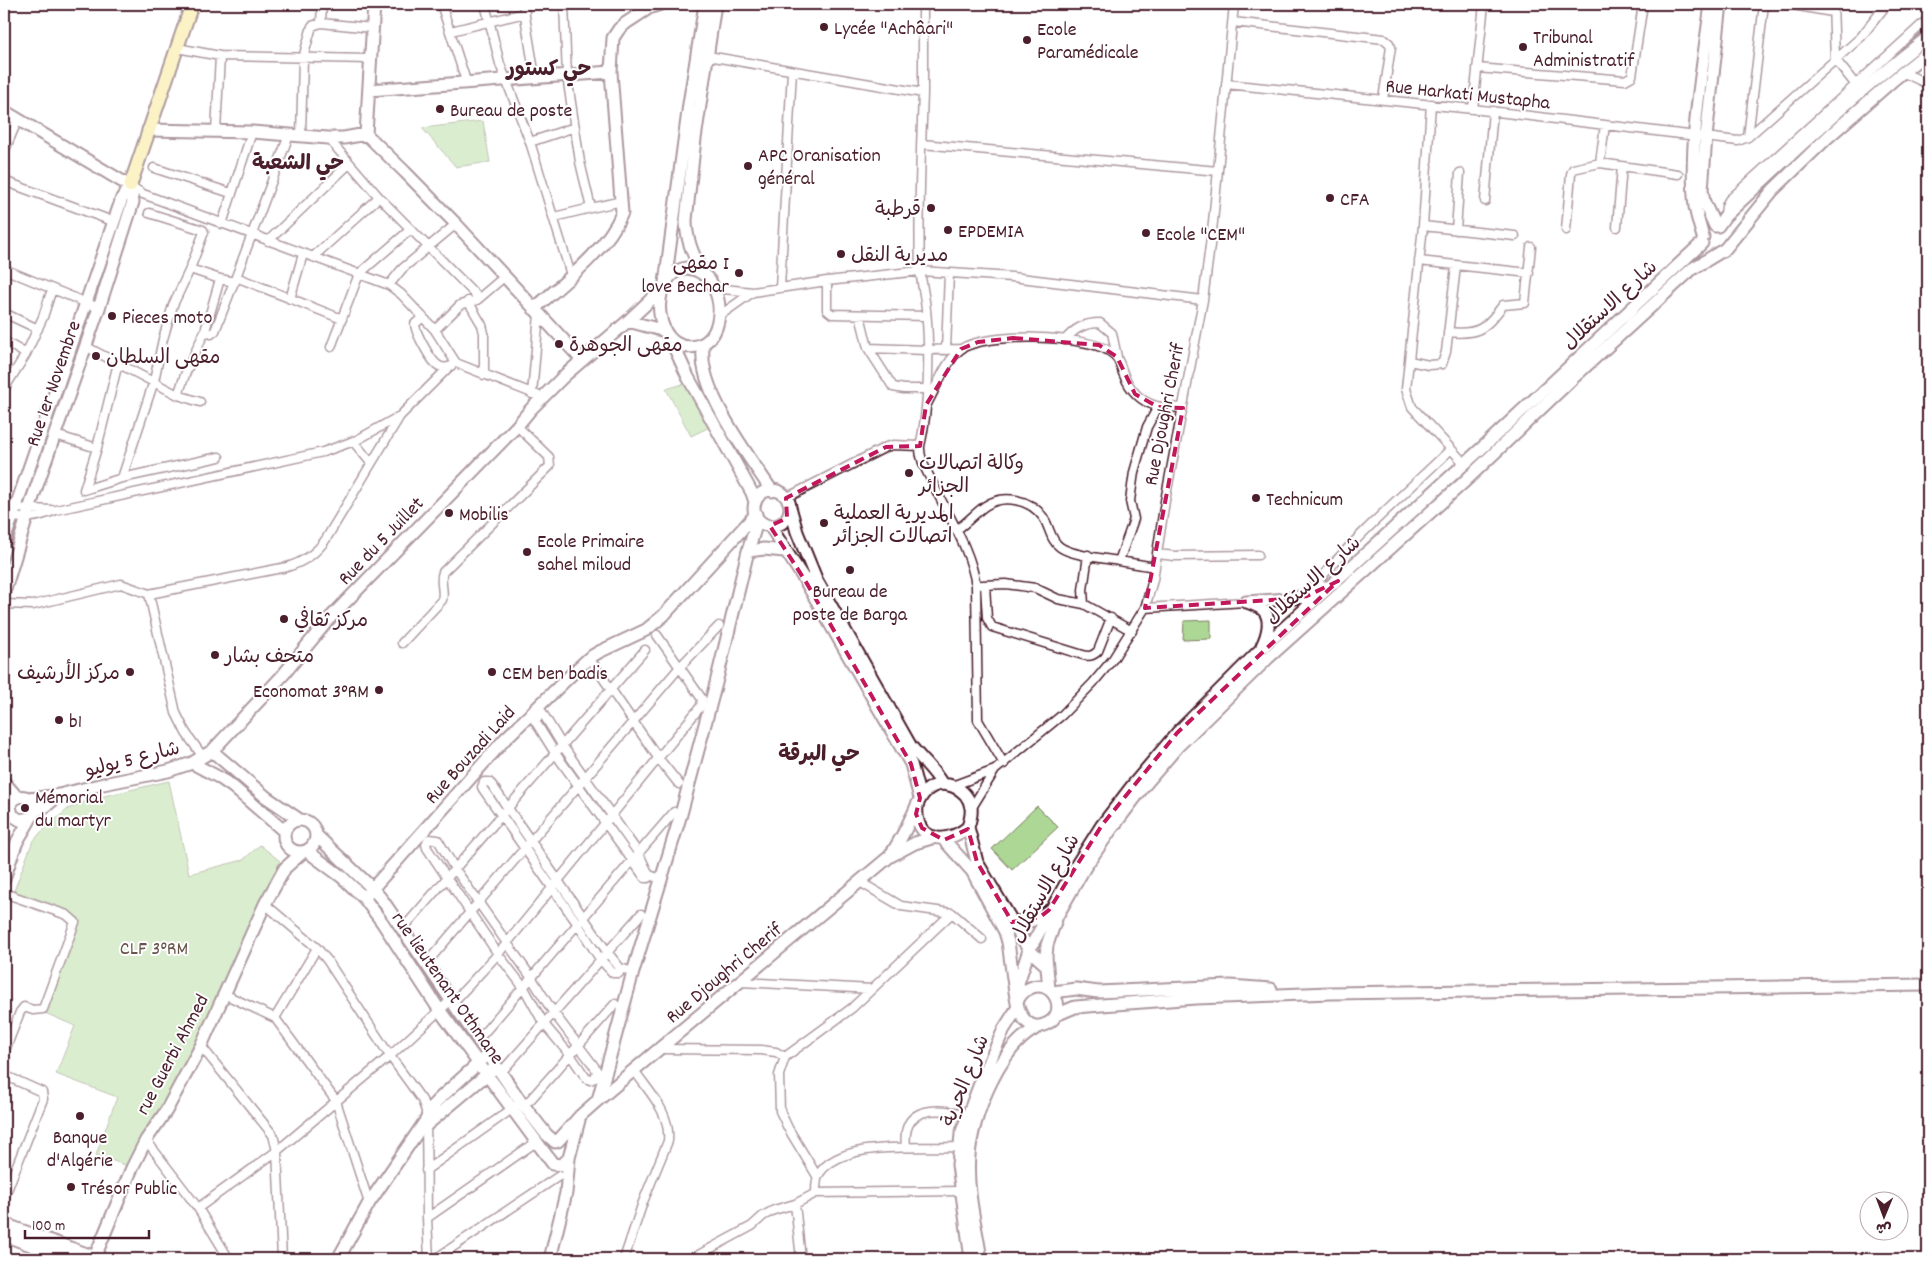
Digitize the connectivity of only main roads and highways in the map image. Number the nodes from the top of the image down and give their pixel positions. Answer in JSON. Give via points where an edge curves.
{"nodes":[{"id":1,"x":192,"y":4,"type":"edge"},
{"id":2,"x":374,"y":4,"type":"edge"},
{"id":3,"x":661,"y":4,"type":"edge"},
{"id":4,"x":705,"y":4,"type":"edge"},
{"id":5,"x":715,"y":4,"type":"edge"},
{"id":6,"x":1711,"y":4,"type":"edge"},
{"id":7,"x":1721,"y":4,"type":"edge"},
{"id":8,"x":1928,"y":37,"type":"edge"},
{"id":9,"x":1928,"y":52,"type":"edge"},
{"id":10,"x":611,"y":72,"type":"junction"},
{"id":11,"x":369,"y":90,"type":"junction"},
{"id":12,"x":4,"y":111,"type":"edge"},
{"id":13,"x":148,"y":130,"type":"junction"},
{"id":14,"x":366,"y":134,"type":"junction"},
{"id":15,"x":1701,"y":136,"type":"junction"},
{"id":16,"x":130,"y":186,"type":"junction"},
{"id":17,"x":1720,"y":223,"type":"junction"},
{"id":18,"x":1702,"y":240,"type":"junction"},
{"id":19,"x":1729,"y":243,"type":"junction"},
{"id":20,"x":1719,"y":252,"type":"junction"},
{"id":21,"x":701,"y":272,"type":"junction"},
{"id":22,"x":663,"y":286,"type":"junction"},
{"id":23,"x":537,"y":311,"type":"junction"},
{"id":24,"x":628,"y":321,"type":"junction"},
{"id":25,"x":667,"y":334,"type":"junction"},
{"id":26,"x":703,"y":344,"type":"junction"},
{"id":27,"x":582,"y":360,"type":"junction"},
{"id":28,"x":772,"y":491,"type":"junction"},
{"id":29,"x":755,"y":502,"type":"junction"},
{"id":30,"x":788,"y":502,"type":"junction"},
{"id":31,"x":8,"y":511,"type":"edge"},
{"id":32,"x":756,"y":517,"type":"junction"},
{"id":33,"x":770,"y":526,"type":"junction"},
{"id":34,"x":4,"y":541,"type":"edge"},
{"id":35,"x":748,"y":551,"type":"junction"},
{"id":36,"x":784,"y":551,"type":"junction"},
{"id":37,"x":1338,"y":581,"type":"junction"},
{"id":38,"x":4,"y":593,"type":"edge"},
{"id":39,"x":1261,"y":650,"type":"junction"},
{"id":40,"x":208,"y":754,"type":"junction"},
{"id":41,"x":192,"y":763,"type":"junction"},
{"id":42,"x":4,"y":782,"type":"edge"},
{"id":43,"x":947,"y":785,"type":"junction"},
{"id":44,"x":59,"y":795,"type":"junction"},
{"id":45,"x":17,"y":797,"type":"junction"},
{"id":46,"x":30,"y":799,"type":"junction"},
{"id":47,"x":919,"y":802,"type":"junction"},
{"id":48,"x":7,"y":811,"type":"edge"},
{"id":49,"x":32,"y":815,"type":"junction"},
{"id":50,"x":300,"y":820,"type":"junction"},
{"id":51,"x":968,"y":827,"type":"junction"},
{"id":52,"x":284,"y":831,"type":"junction"},
{"id":53,"x":316,"y":836,"type":"junction"},
{"id":54,"x":940,"y":838,"type":"junction"},
{"id":55,"x":287,"y":846,"type":"junction"},
{"id":56,"x":304,"y":852,"type":"junction"},
{"id":57,"x":889,"y":857,"type":"junction"},
{"id":58,"x":285,"y":868,"type":"junction"},
{"id":59,"x":4,"y":879,"type":"edge"},
{"id":60,"x":373,"y":888,"type":"junction"},
{"id":61,"x":364,"y":898,"type":"junction"},
{"id":62,"x":1050,"y":910,"type":"junction"},
{"id":63,"x":1012,"y":922,"type":"junction"},
{"id":64,"x":1028,"y":950,"type":"junction"},
{"id":65,"x":1047,"y":966,"type":"junction"},
{"id":66,"x":1928,"y":985,"type":"edge"},
{"id":67,"x":1051,"y":991,"type":"junction"},
{"id":68,"x":1330,"y":993,"type":"junction"},
{"id":69,"x":1018,"y":1002,"type":"junction"},
{"id":70,"x":1056,"y":1015,"type":"junction"},
{"id":71,"x":1042,"y":1026,"type":"junction"},
{"id":72,"x":488,"y":1055,"type":"junction"},
{"id":73,"x":479,"y":1063,"type":"junction"},
{"id":74,"x":500,"y":1068,"type":"junction"},
{"id":75,"x":486,"y":1074,"type":"junction"},
{"id":76,"x":598,"y":1100,"type":"junction"},
{"id":77,"x":521,"y":1104,"type":"junction"},
{"id":78,"x":581,"y":1116,"type":"junction"},
{"id":79,"x":422,"y":1126,"type":"junction"},
{"id":80,"x":557,"y":1142,"type":"junction"},
{"id":81,"x":569,"y":1155,"type":"junction"},
{"id":82,"x":547,"y":1156,"type":"junction"},
{"id":83,"x":559,"y":1170,"type":"junction"},
{"id":84,"x":566,"y":1193,"type":"junction"},
{"id":85,"x":4,"y":1224,"type":"edge"},
{"id":86,"x":4,"y":1235,"type":"edge"},
{"id":87,"x":94,"y":1258,"type":"edge"},
{"id":88,"x":68,"y":1259,"type":"edge"},
{"id":89,"x":338,"y":1259,"type":"edge"},
{"id":90,"x":550,"y":1259,"type":"edge"},
{"id":91,"x":971,"y":1259,"type":"edge"},
{"id":92,"x":981,"y":1259,"type":"edge"}],
"edges":[{"from":1,"to":13,"type":"main road","name":"Rue 1er Novembre"},
{"from":2,"to":11,"type":"main road"},
{"from":3,"to":10,"type":"main road","via":[[648,8],[619,29],[613,38]]},
{"from":4,"to":22,"type":"main road"},
{"from":5,"to":21,"type":"main road","via":[[686,220],[690,247]]},
{"from":6,"to":15,"type":"main road"},
{"from":7,"to":15,"type":"main road"},
{"from":8,"to":17,"type":"main road","via":[[1819,128]]},
{"from":9,"to":19,"type":"main road","via":[[1828,136],[1772,190]]},
{"from":10,"to":11,"type":"main road"},
{"from":10,"to":23,"type":"main road","via":[[622,213],[617,226],[600,247]]},
{"from":11,"to":14,"type":"main road"},
{"from":12,"to":16,"type":"main road"},
{"from":13,"to":14,"type":"main road","via":[[252,132],[328,138]]},
{"from":13,"to":16,"type":"main road","name":"Rue 1er Novembre"},
{"from":14,"to":23,"type":"main road"},
{"from":15,"to":17,"type":"main road","via":[[1704,202]]},
{"from":15,"to":18,"type":"main road","via":[[1694,181]]},
{"from":16,"to":31,"type":"main road","name":"Rue 1er Novembre","via":[[122,198],[87,304]]},
{"from":16,"to":38,"type":"main road","name":"Rue 1er Novembre","via":[[133,202]]},
{"from":17,"to":18,"type":"main road","via":[[1707,229]]},
{"from":17,"to":19,"type":"main road","via":[[1728,232]]},
{"from":18,"to":20,"type":"main road","via":[[1710,251]]},
{"from":18,"to":37,"type":"main road","name":"شارع الاستقلال"},
{"from":19,"to":20,"type":"main road"},
{"from":20,"to":65,"type":"main road","name":"شارع الاستقلال","via":[[1692,269],[1463,483],[1268,658],[1178,746],[1110,831],[1070,892],[1051,931]]},
{"from":21,"to":22,"type":"main road","via":[[679,269]]},
{"from":21,"to":26,"type":"main road","via":[[714,288],[719,316],[715,331]]},
{"from":22,"to":24,"type":"main road"},
{"from":22,"to":25,"type":"main road","via":[[661,316]]},
{"from":23,"to":27,"type":"main road"},
{"from":24,"to":25,"type":"main road"},
{"from":24,"to":27,"type":"main road"},
{"from":25,"to":26,"type":"main road","via":[[690,348]]},
{"from":25,"to":29,"type":"main road"},
{"from":26,"to":28,"type":"main road","via":[[704,366],[716,399],[733,432]]},
{"from":27,"to":40,"type":"main road","name":"Rue du 5 Juillet","via":[[537,396],[517,426],[328,620],[283,675]]},
{"from":28,"to":29,"type":"main road","via":[[762,494]]},
{"from":28,"to":30,"type":"main road","via":[[780,493]]},
{"from":29,"to":32,"type":"main road"},
{"from":30,"to":33,"type":"main road","via":[[789,514],[784,521]]},
{"from":30,"to":43,"type":"main road","via":[[817,580],[910,745]]},
{"from":31,"to":34,"type":"main road","name":"Rue 1er Novembre"},
{"from":32,"to":33,"type":"main road"},
{"from":32,"to":35,"type":"main road"},
{"from":32,"to":60,"type":"main road","name":"Rue Bouzadi Laid","via":[[663,616],[646,630],[589,658],[551,694],[505,739]]},
{"from":33,"to":36,"type":"main road"},
{"from":35,"to":36,"type":"main road"},
{"from":35,"to":76,"type":"main road","via":[[681,814]]},
{"from":36,"to":47,"type":"main road","via":[[806,582],[911,764]]},
{"from":37,"to":39,"type":"main road","name":"شارع الاستقلال"},
{"from":37,"to":39,"type":"main road","via":[[1307,596],[1246,602],[1263,609],[1268,619],[1268,633]]},
{"from":39,"to":62,"type":"main road","name":"شارع الاستقلال","via":[[1186,724],[1132,786],[1102,825]]},
{"from":40,"to":41,"type":"main road","name":"شارع 5 يوليو"},
{"from":40,"to":50,"type":"main road"},
{"from":41,"to":44,"type":"main road","name":"شارع 5 يوليو"},
{"from":41,"to":52,"type":"main road","via":[[233,787]]},
{"from":42,"to":45,"type":"main road"},
{"from":43,"to":47,"type":"main road","via":[[926,791]]},
{"from":43,"to":51,"type":"main road","via":[[965,794],[971,809]]},
{"from":44,"to":46,"type":"main road","name":"شارع 5 يوليو"},
{"from":44,"to":49,"type":"main road","name":"شارع 5 يوليو"},
{"from":45,"to":46,"type":"main road"},
{"from":45,"to":48,"type":"main road"},
{"from":46,"to":49,"type":"main road","via":[[34,805]]},
{"from":47,"to":54,"type":"main road","via":[[916,814],[922,828]]},
{"from":47,"to":57,"type":"main road"},
{"from":48,"to":49,"type":"main road","via":[[20,820]]},
{"from":49,"to":59,"type":"main road","via":[[17,843]]},
{"from":50,"to":52,"type":"main road","via":[[292,822]]},
{"from":50,"to":53,"type":"main road","via":[[313,826]]},
{"from":51,"to":54,"type":"main road","via":[[954,837]]},
{"from":51,"to":63,"type":"main road","via":[[977,862]]},
{"from":52,"to":55,"type":"main road"},
{"from":53,"to":56,"type":"main road","via":[[315,843]]},
{"from":53,"to":60,"type":"main road","name":"rue lieutenant Othmane"},
{"from":54,"to":57,"type":"main road","via":[[915,843]]},
{"from":54,"to":69,"type":"main road","via":[[972,871],[999,919],[1008,942]]},
{"from":55,"to":56,"type":"main road"},
{"from":55,"to":58,"type":"main road"},
{"from":56,"to":58,"type":"main road"},
{"from":56,"to":61,"type":"main road","name":"rue lieutenant Othmane","via":[[342,877]]},
{"from":57,"to":76,"type":"main road","name":"Rue Djoughri Cherif"},
{"from":58,"to":87,"type":"main road","name":"rue Guerbi Ahmed","via":[[265,904],[201,1046],[132,1168]]},
{"from":60,"to":61,"type":"main road","name":"Rue Bouzadi Laid"},
{"from":60,"to":72,"type":"main road","name":"rue lieutenant Othmane","via":[[454,999]]},
{"from":61,"to":73,"type":"main road","name":"rue lieutenant Othmane"},
{"from":62,"to":63,"type":"main road","via":[[1033,921]]},
{"from":62,"to":64,"type":"main road","name":"شارع الاستقلال"},
{"from":63,"to":64,"type":"main road"},
{"from":64,"to":65,"type":"main road"},
{"from":64,"to":69,"type":"main road","name":"شارع الاستقلال","via":[[1018,983]]},
{"from":65,"to":67,"type":"main road","name":"شارع الاستقلال"},
{"from":66,"to":68,"type":"main road"},
{"from":67,"to":68,"type":"main road","via":[[1230,986]]},
{"from":67,"to":69,"type":"main road","via":[[1040,986],[1032,987]]},
{"from":67,"to":70,"type":"main road","via":[[1058,1003]]},
{"from":68,"to":70,"type":"main road","via":[[1075,1007]]},
{"from":69,"to":71,"type":"main road","via":[[1019,1013],[1025,1022]]},
{"from":69,"to":91,"type":"main road","name":"شارع الحرية","via":[[960,1134],[961,1191]]},
{"from":70,"to":71,"type":"main road"},
{"from":71,"to":92,"type":"main road","name":"شارع الحرية","via":[[1031,1030],[1005,1058],[992,1080],[973,1128],[969,1178]]},
{"from":72,"to":73,"type":"main road"},
{"from":72,"to":74,"type":"main road","name":"rue lieutenant Othmane"},
{"from":73,"to":75,"type":"main road","name":"rue lieutenant Othmane"},
{"from":73,"to":79,"type":"main road","via":[[438,1100]]},
{"from":74,"to":75,"type":"main road"},
{"from":74,"to":77,"type":"main road","name":"rue lieutenant Othmane"},
{"from":75,"to":77,"type":"main road","name":"rue lieutenant Othmane"},
{"from":75,"to":79,"type":"main road"},
{"from":76,"to":78,"type":"main road","name":"Rue Djoughri Cherif"},
{"from":77,"to":80,"type":"main road","name":"rue lieutenant Othmane"},
{"from":77,"to":82,"type":"main road","name":"rue lieutenant Othmane","via":[[536,1142]]},
{"from":78,"to":80,"type":"main road","name":"Rue Djoughri Cherif"},
{"from":78,"to":81,"type":"main road"},
{"from":79,"to":89,"type":"main road","via":[[369,1203]]},
{"from":80,"to":81,"type":"main road","name":"rue lieutenant Othmane","via":[[566,1144]]},
{"from":80,"to":82,"type":"main road","name":"Rue Djoughri Cherif","via":[[548,1147]]},
{"from":81,"to":83,"type":"main road"},
{"from":81,"to":84,"type":"main road"},
{"from":82,"to":83,"type":"main road","name":"rue lieutenant Othmane"},
{"from":83,"to":84,"type":"main road"},
{"from":84,"to":90,"type":"main road"},
{"from":85,"to":87,"type":"main road"},
{"from":86,"to":88,"type":"main road"}]}
